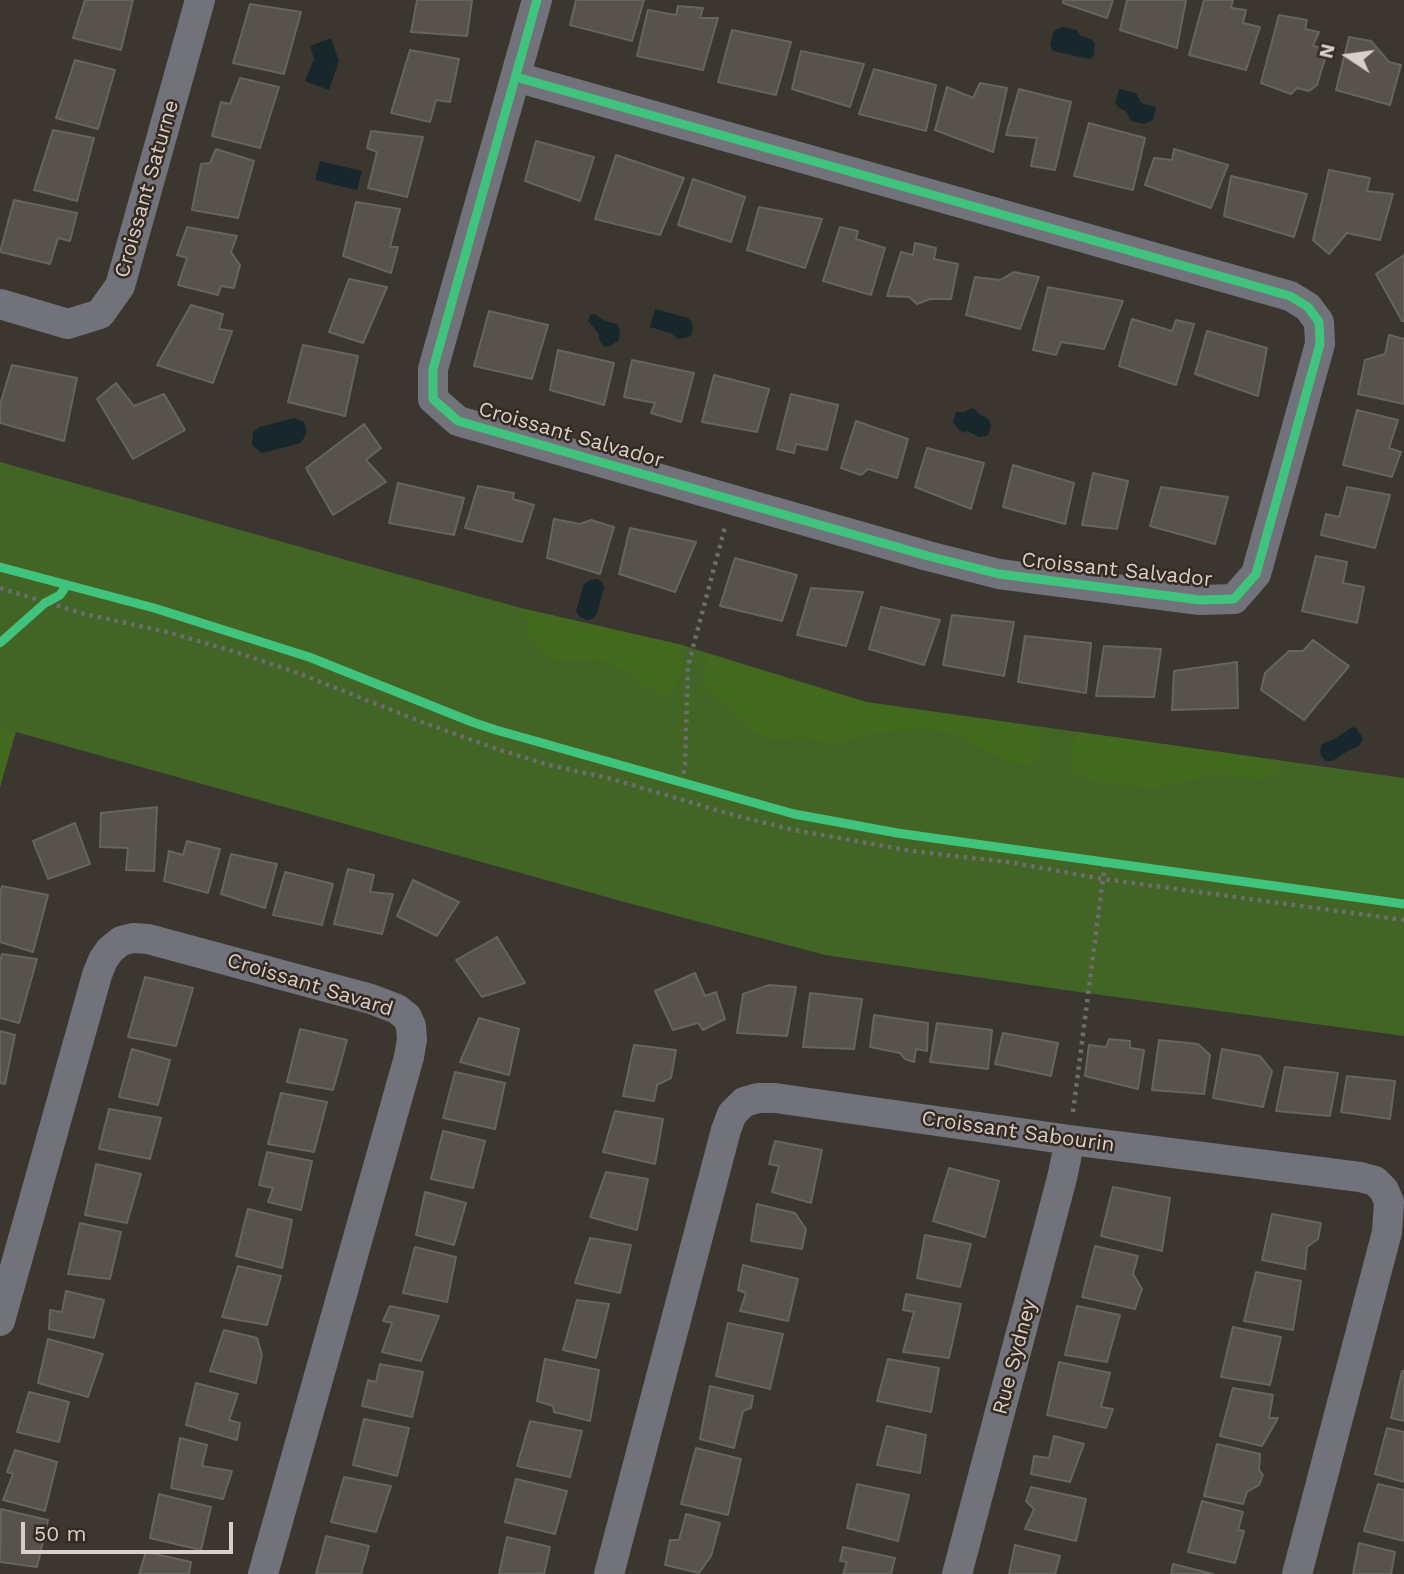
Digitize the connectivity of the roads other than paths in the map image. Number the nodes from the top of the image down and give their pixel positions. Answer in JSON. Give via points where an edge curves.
{"nodes":[{"id":1,"x":200,"y":0,"type":"edge"},
{"id":2,"x":537,"y":0,"type":"edge"},
{"id":3,"x":516,"y":77,"type":"junction"},
{"id":4,"x":0,"y":304,"type":"edge"},
{"id":5,"x":1071,"y":1128,"type":"junction"},
{"id":6,"x":0,"y":1321,"type":"edge"},
{"id":7,"x":263,"y":1574,"type":"edge"},
{"id":8,"x":610,"y":1574,"type":"edge"},
{"id":9,"x":957,"y":1574,"type":"edge"},
{"id":10,"x":1297,"y":1574,"type":"edge"}],
"edges":[{"from":1,"to":4,"type":"street","name":"Croissant Saturne","via":[[120,286],[100,314],[68,324]]},
{"from":2,"to":3,"type":"street","name":"Croissant Salvador"},
{"from":3,"to":3,"type":"street","name":"Croissant Salvador","via":[[433,369],[433,399],[458,421],[999,574],[1200,600],[1234,599],[1256,574],[1320,344],[1319,322],[1308,307],[1290,296]]},
{"from":5,"to":8,"type":"street","name":"Croissant Sabourin","via":[[775,1098],[744,1102],[732,1114],[726,1130]]},
{"from":5,"to":9,"type":"street","name":"Rue Sydney","via":[[1062,1178]]},
{"from":5,"to":10,"type":"street","name":"Croissant Sabourin","via":[[1360,1177],[1375,1181],[1384,1190],[1389,1202],[1387,1232]]},
{"from":6,"to":7,"type":"street","name":"Croissant Savard","via":[[97,975],[110,950],[121,941],[148,939],[371,999],[407,1017],[412,1039],[409,1057]]}]}
